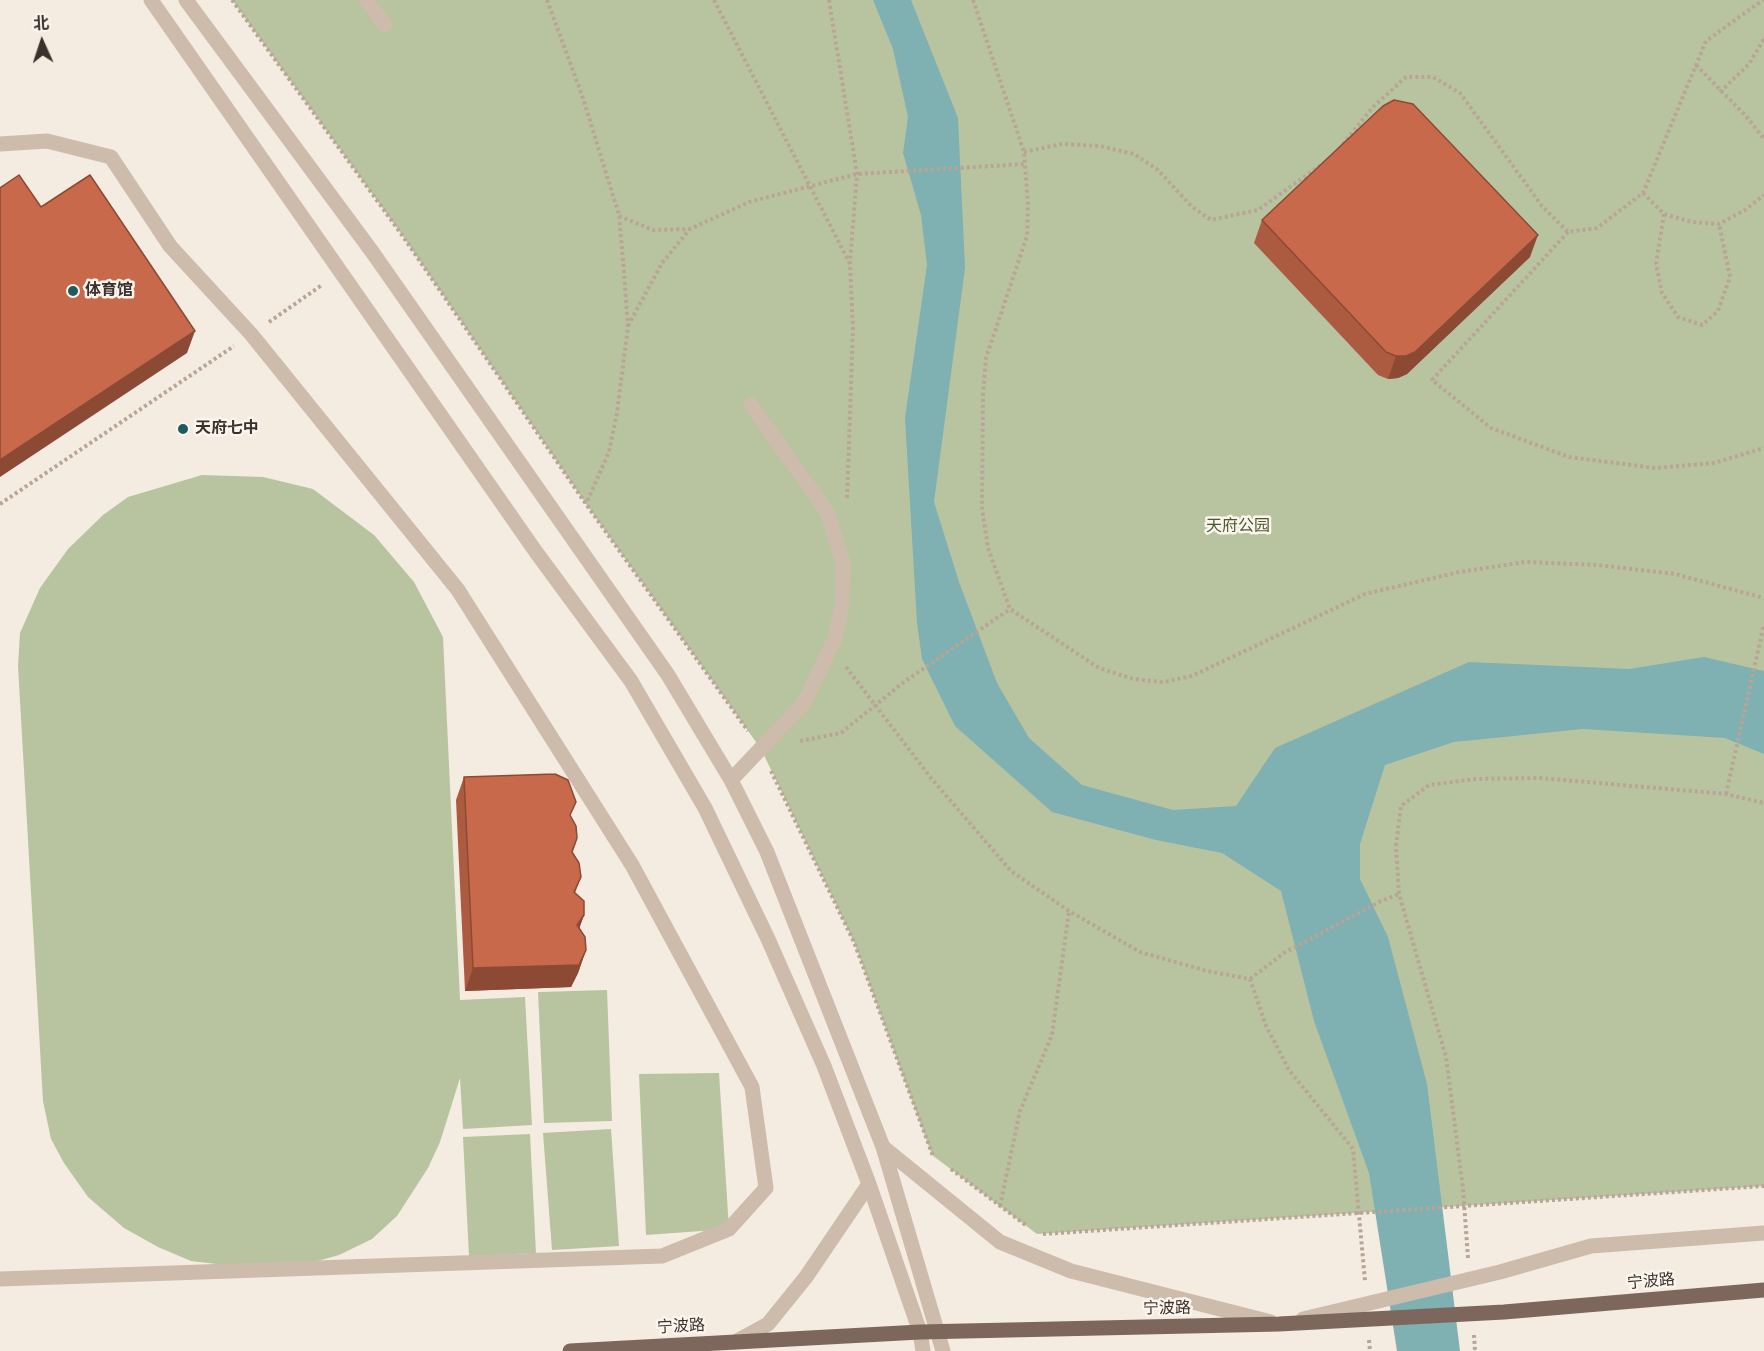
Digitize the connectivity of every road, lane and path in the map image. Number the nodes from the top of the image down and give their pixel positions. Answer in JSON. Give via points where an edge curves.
{"nodes":[{"id":1,"x":151,"y":0,"type":"edge"},
{"id":2,"x":186,"y":0,"type":"edge"},
{"id":3,"x":232,"y":0,"type":"edge"},
{"id":4,"x":366,"y":0,"type":"edge"},
{"id":5,"x":547,"y":0,"type":"edge"},
{"id":6,"x":714,"y":0,"type":"edge"},
{"id":7,"x":830,"y":0,"type":"edge"},
{"id":8,"x":973,"y":0,"type":"edge"},
{"id":9,"x":1763,"y":0,"type":"edge"},
{"id":10,"x":385,"y":25,"type":"dead end"},
{"id":11,"x":1764,"y":39,"type":"edge"},
{"id":12,"x":1696,"y":65,"type":"junction"},
{"id":13,"x":1720,"y":92,"type":"junction"},
{"id":14,"x":1764,"y":139,"type":"edge"},
{"id":15,"x":0,"y":144,"type":"edge"},
{"id":16,"x":1024,"y":152,"type":"junction"},
{"id":17,"x":1026,"y":164,"type":"junction"},
{"id":18,"x":857,"y":174,"type":"junction"},
{"id":19,"x":807,"y":185,"type":"junction"},
{"id":20,"x":1643,"y":193,"type":"junction"},
{"id":21,"x":1764,"y":195,"type":"edge"},
{"id":22,"x":1664,"y":214,"type":"junction"},
{"id":23,"x":619,"y":215,"type":"junction"},
{"id":24,"x":1719,"y":224,"type":"junction"},
{"id":25,"x":690,"y":229,"type":"junction"},
{"id":26,"x":1568,"y":232,"type":"junction"},
{"id":27,"x":402,"y":235,"type":"junction"},
{"id":28,"x":373,"y":253,"type":"junction"},
{"id":29,"x":850,"y":264,"type":"junction"},
{"id":30,"x":340,"y":272,"type":"junction"},
{"id":31,"x":628,"y":327,"type":"junction"},
{"id":32,"x":251,"y":334,"type":"junction"},
{"id":33,"x":751,"y":405,"type":"dead end"},
{"id":34,"x":1764,"y":448,"type":"edge"},
{"id":35,"x":0,"y":504,"type":"edge"},
{"id":36,"x":586,"y":504,"type":"junction"},
{"id":37,"x":847,"y":505,"type":"dead end"},
{"id":38,"x":1764,"y":598,"type":"edge"},
{"id":39,"x":1010,"y":609,"type":"junction"},
{"id":40,"x":1764,"y":624,"type":"edge"},
{"id":41,"x":835,"y":638,"type":"junction"},
{"id":42,"x":874,"y":704,"type":"junction"},
{"id":43,"x":761,"y":750,"type":"junction"},
{"id":44,"x":732,"y":780,"type":"junction"},
{"id":45,"x":1726,"y":794,"type":"junction"},
{"id":46,"x":1764,"y":804,"type":"edge"},
{"id":47,"x":1399,"y":894,"type":"junction"},
{"id":48,"x":1068,"y":910,"type":"junction"},
{"id":49,"x":1251,"y":979,"type":"junction"},
{"id":50,"x":883,"y":1147,"type":"junction"},
{"id":51,"x":940,"y":1161,"type":"dead end"},
{"id":52,"x":949,"y":1168,"type":"dead end"},
{"id":53,"x":869,"y":1184,"type":"junction"},
{"id":54,"x":1764,"y":1186,"type":"edge"},
{"id":55,"x":1000,"y":1207,"type":"junction"},
{"id":56,"x":1028,"y":1227,"type":"dead end"},
{"id":57,"x":1764,"y":1233,"type":"edge"},
{"id":58,"x":1037,"y":1234,"type":"dead end"},
{"id":59,"x":1469,"y":1270,"type":"dead end"},
{"id":60,"x":0,"y":1279,"type":"edge"},
{"id":61,"x":1365,"y":1284,"type":"dead end"},
{"id":62,"x":1764,"y":1290,"type":"edge"},
{"id":63,"x":1280,"y":1324,"type":"junction"},
{"id":64,"x":1473,"y":1328,"type":"dead end"},
{"id":65,"x":1368,"y":1329,"type":"dead end"},
{"id":66,"x":920,"y":1332,"type":"junction"},
{"id":67,"x":939,"y":1332,"type":"junction"},
{"id":68,"x":735,"y":1342,"type":"junction"},
{"id":69,"x":570,"y":1351,"type":"edge"},
{"id":70,"x":923,"y":1351,"type":"edge"},
{"id":71,"x":943,"y":1351,"type":"edge"},
{"id":72,"x":1370,"y":1351,"type":"edge"},
{"id":73,"x":1475,"y":1351,"type":"edge"}],
"edges":[{"from":1,"to":30,"type":"street"},
{"from":2,"to":28,"type":"street"},
{"from":3,"to":27,"type":"path"},
{"from":4,"to":10,"type":"street"},
{"from":5,"to":23,"type":"path","via":[[582,95]]},
{"from":6,"to":19,"type":"path"},
{"from":7,"to":18,"type":"path"},
{"from":8,"to":16,"type":"path"},
{"from":9,"to":12,"type":"path","via":[[1706,41]]},
{"from":11,"to":13,"type":"path","via":[[1749,64]]},
{"from":12,"to":13,"type":"path"},
{"from":12,"to":20,"type":"path"},
{"from":13,"to":14,"type":"path","via":[[1745,114]]},
{"from":15,"to":32,"type":"street","via":[[47,141],[111,157],[170,246]]},
{"from":16,"to":17,"type":"path"},
{"from":16,"to":26,"type":"path","via":[[1062,144],[1100,146],[1134,154],[1158,170],[1191,206],[1211,220],[1258,210],[1331,158],[1373,107],[1406,77],[1433,76],[1460,93],[1542,206]]},
{"from":17,"to":18,"type":"path"},
{"from":17,"to":39,"type":"path","via":[[1027,236],[986,358],[983,393],[982,508],[988,548]]},
{"from":18,"to":19,"type":"path"},
{"from":18,"to":29,"type":"path"},
{"from":19,"to":25,"type":"path","via":[[749,202]]},
{"from":19,"to":29,"type":"path"},
{"from":20,"to":22,"type":"path"},
{"from":20,"to":26,"type":"path","via":[[1597,228]]},
{"from":21,"to":24,"type":"path"},
{"from":22,"to":24,"type":"path"},
{"from":22,"to":24,"type":"path","via":[[1656,264],[1662,293],[1678,317],[1702,325],[1718,311],[1730,277]]},
{"from":23,"to":25,"type":"path","via":[[653,230]]},
{"from":23,"to":31,"type":"path"},
{"from":25,"to":31,"type":"path","via":[[662,263]]},
{"from":26,"to":34,"type":"path","via":[[1431,380],[1491,428],[1569,458],[1655,468],[1714,463]]},
{"from":27,"to":28,"type":"path"},
{"from":27,"to":36,"type":"path"},
{"from":28,"to":44,"type":"street","via":[[668,675]]},
{"from":29,"to":37,"type":"path","via":[[853,327]]},
{"from":30,"to":32,"type":"path"},
{"from":30,"to":53,"type":"street","via":[[637,691],[705,808],[824,1066]]},
{"from":31,"to":36,"type":"path","via":[[609,452]]},
{"from":32,"to":35,"type":"path"},
{"from":32,"to":60,"type":"street","via":[[459,590],[632,865],[752,1087],[766,1188],[729,1229],[662,1256]]},
{"from":33,"to":41,"type":"street","via":[[827,512],[843,564],[842,604]]},
{"from":36,"to":43,"type":"path"},
{"from":38,"to":39,"type":"path","via":[[1675,574],[1525,562],[1459,572],[1365,594],[1192,676],[1162,682],[1133,679],[1099,668]]},
{"from":39,"to":42,"type":"path"},
{"from":40,"to":45,"type":"path"},
{"from":41,"to":42,"type":"path","via":[[848,673]]},
{"from":41,"to":43,"type":"street","via":[[804,703]]},
{"from":42,"to":43,"type":"path","via":[[841,733]]},
{"from":42,"to":48,"type":"path","via":[[1011,871]]},
{"from":43,"to":44,"type":"street"},
{"from":43,"to":51,"type":"path","via":[[854,942],[932,1155]]},
{"from":44,"to":50,"type":"street","via":[[767,852]]},
{"from":45,"to":46,"type":"path"},
{"from":45,"to":47,"type":"path","via":[[1540,778],[1476,779],[1429,785],[1401,806],[1396,846]]},
{"from":47,"to":49,"type":"path","via":[[1284,953]]},
{"from":47,"to":59,"type":"path","via":[[1446,1057]]},
{"from":48,"to":49,"type":"path","via":[[1140,952]]},
{"from":48,"to":55,"type":"path","via":[[1052,1035],[1020,1112]]},
{"from":49,"to":61,"type":"path","via":[[1266,1026],[1289,1070],[1353,1149]]},
{"from":50,"to":63,"type":"street","via":[[1000,1242],[1071,1271]]},
{"from":50,"to":67,"type":"street"},
{"from":52,"to":55,"type":"path"},
{"from":53,"to":66,"type":"street"},
{"from":53,"to":68,"type":"street","via":[[806,1277],[768,1324]]},
{"from":54,"to":58,"type":"path"},
{"from":55,"to":56,"type":"path"},
{"from":57,"to":63,"type":"street","via":[[1591,1246],[1500,1272]]},
{"from":62,"to":63,"type":"main road","name":"宁波路","via":[[1504,1312]]},
{"from":63,"to":67,"type":"main road","name":"宁波路"},
{"from":64,"to":73,"type":"path"},
{"from":65,"to":72,"type":"path"},
{"from":66,"to":67,"type":"main road","name":"宁波路"},
{"from":66,"to":68,"type":"main road","name":"宁波路"},
{"from":66,"to":70,"type":"street"},
{"from":67,"to":71,"type":"street"},
{"from":68,"to":69,"type":"main road","name":"宁波路"}]}
